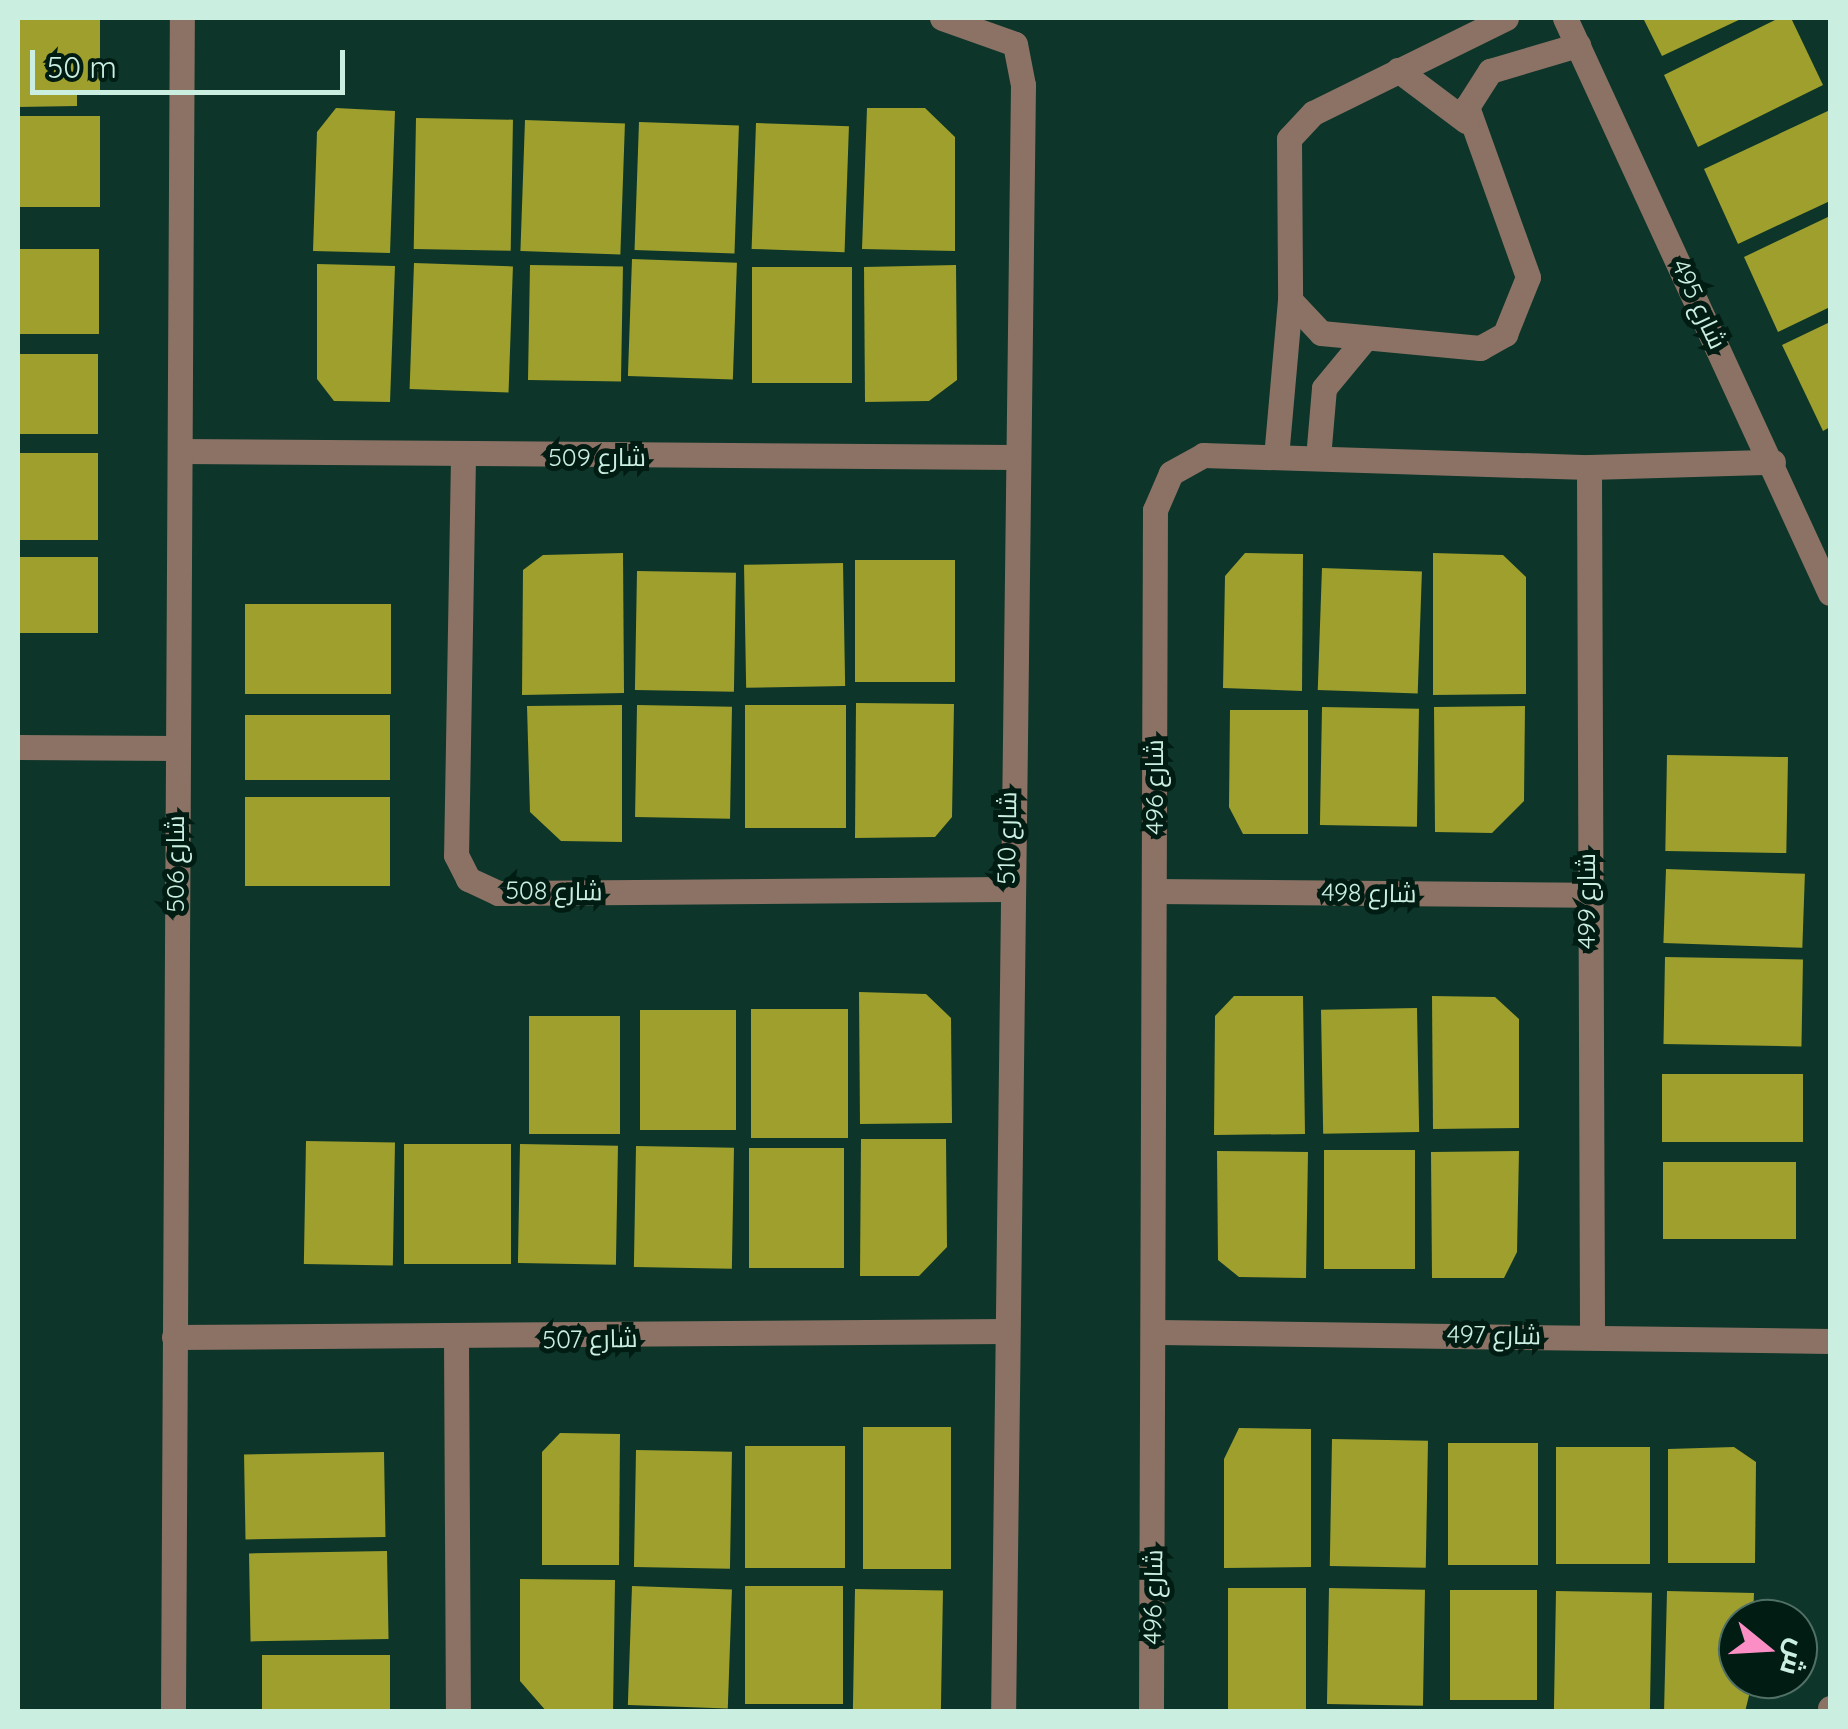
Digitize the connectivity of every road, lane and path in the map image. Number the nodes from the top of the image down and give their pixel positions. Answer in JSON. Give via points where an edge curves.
{"nodes":[{"id":1,"x":182,"y":18,"type":"edge"},
{"id":2,"x":946,"y":18,"type":"edge"},
{"id":3,"x":1506,"y":18,"type":"edge"},
{"id":4,"x":1565,"y":18,"type":"edge"},
{"id":5,"x":1578,"y":45,"type":"junction"},
{"id":6,"x":1398,"y":70,"type":"junction"},
{"id":7,"x":1466,"y":121,"type":"junction"},
{"id":8,"x":1290,"y":300,"type":"junction"},
{"id":9,"x":1362,"y":342,"type":"junction"},
{"id":10,"x":180,"y":451,"type":"junction"},
{"id":11,"x":1014,"y":456,"type":"junction"},
{"id":12,"x":463,"y":457,"type":"junction"},
{"id":13,"x":1276,"y":457,"type":"junction"},
{"id":14,"x":1318,"y":458,"type":"junction"},
{"id":15,"x":1773,"y":462,"type":"junction"},
{"id":16,"x":1589,"y":467,"type":"junction"},
{"id":17,"x":1830,"y":592,"type":"edge"},
{"id":18,"x":18,"y":747,"type":"edge"},
{"id":19,"x":176,"y":748,"type":"junction"},
{"id":20,"x":1006,"y":889,"type":"junction"},
{"id":21,"x":1154,"y":891,"type":"junction"},
{"id":22,"x":1585,"y":895,"type":"junction"},
{"id":23,"x":1006,"y":1331,"type":"junction"},
{"id":24,"x":1158,"y":1332,"type":"junction"},
{"id":25,"x":1592,"y":1336,"type":"junction"},
{"id":26,"x":174,"y":1338,"type":"junction"},
{"id":27,"x":456,"y":1341,"type":"junction"},
{"id":28,"x":1830,"y":1341,"type":"edge"},
{"id":29,"x":174,"y":1712,"type":"edge"},
{"id":30,"x":458,"y":1712,"type":"edge"},
{"id":31,"x":1003,"y":1712,"type":"edge"},
{"id":32,"x":1151,"y":1712,"type":"edge"}],
"edges":[{"from":1,"to":10,"type":"street","name":"شارع 506"},
{"from":2,"to":11,"type":"street","name":"شارع 510","via":[[1015,44],[1023,85]]},
{"from":3,"to":6,"type":"street"},
{"from":4,"to":5,"type":"street","name":"شارع 495"},
{"from":5,"to":7,"type":"street","via":[[1490,71]]},
{"from":5,"to":15,"type":"street","name":"شارع 495"},
{"from":6,"to":7,"type":"street"},
{"from":6,"to":8,"type":"street","via":[[1313,113],[1289,140]]},
{"from":7,"to":9,"type":"street","via":[[1528,277],[1522,308],[1480,348]]},
{"from":8,"to":9,"type":"street","via":[[1321,333]]},
{"from":8,"to":13,"type":"street"},
{"from":9,"to":14,"type":"street","via":[[1324,388]]},
{"from":10,"to":12,"type":"street","name":"شارع 509"},
{"from":10,"to":19,"type":"street","name":"شارع 506"},
{"from":11,"to":12,"type":"street","name":"شارع 509"},
{"from":11,"to":20,"type":"street","name":"شارع 510"},
{"from":12,"to":20,"type":"street","name":"شارع 508","via":[[456,855],[468,878],[498,893]]},
{"from":13,"to":14,"type":"street","name":"شارع 496"},
{"from":13,"to":21,"type":"street","name":"شارع 496","via":[[1203,455],[1171,473],[1154,510]]},
{"from":14,"to":16,"type":"street","name":"شارع 496"},
{"from":15,"to":16,"type":"street","name":"شارع 496"},
{"from":15,"to":17,"type":"street","name":"شارع 495"},
{"from":16,"to":22,"type":"street","name":"شارع 499"},
{"from":18,"to":19,"type":"street"},
{"from":19,"to":26,"type":"street","name":"شارع 506"},
{"from":20,"to":23,"type":"street","name":"شارع 510"},
{"from":21,"to":22,"type":"street","name":"شارع 498"},
{"from":21,"to":24,"type":"street","name":"شارع 496"},
{"from":22,"to":25,"type":"street","name":"شارع 499"},
{"from":23,"to":27,"type":"street","name":"شارع 507"},
{"from":23,"to":31,"type":"street","name":"شارع 510"},
{"from":24,"to":25,"type":"street","name":"شارع 497"},
{"from":24,"to":32,"type":"street","name":"شارع 496"},
{"from":25,"to":28,"type":"street","name":"شارع 497"},
{"from":26,"to":27,"type":"street","name":"شارع 507"},
{"from":26,"to":29,"type":"street","name":"شارع 506"},
{"from":27,"to":30,"type":"street"}]}
